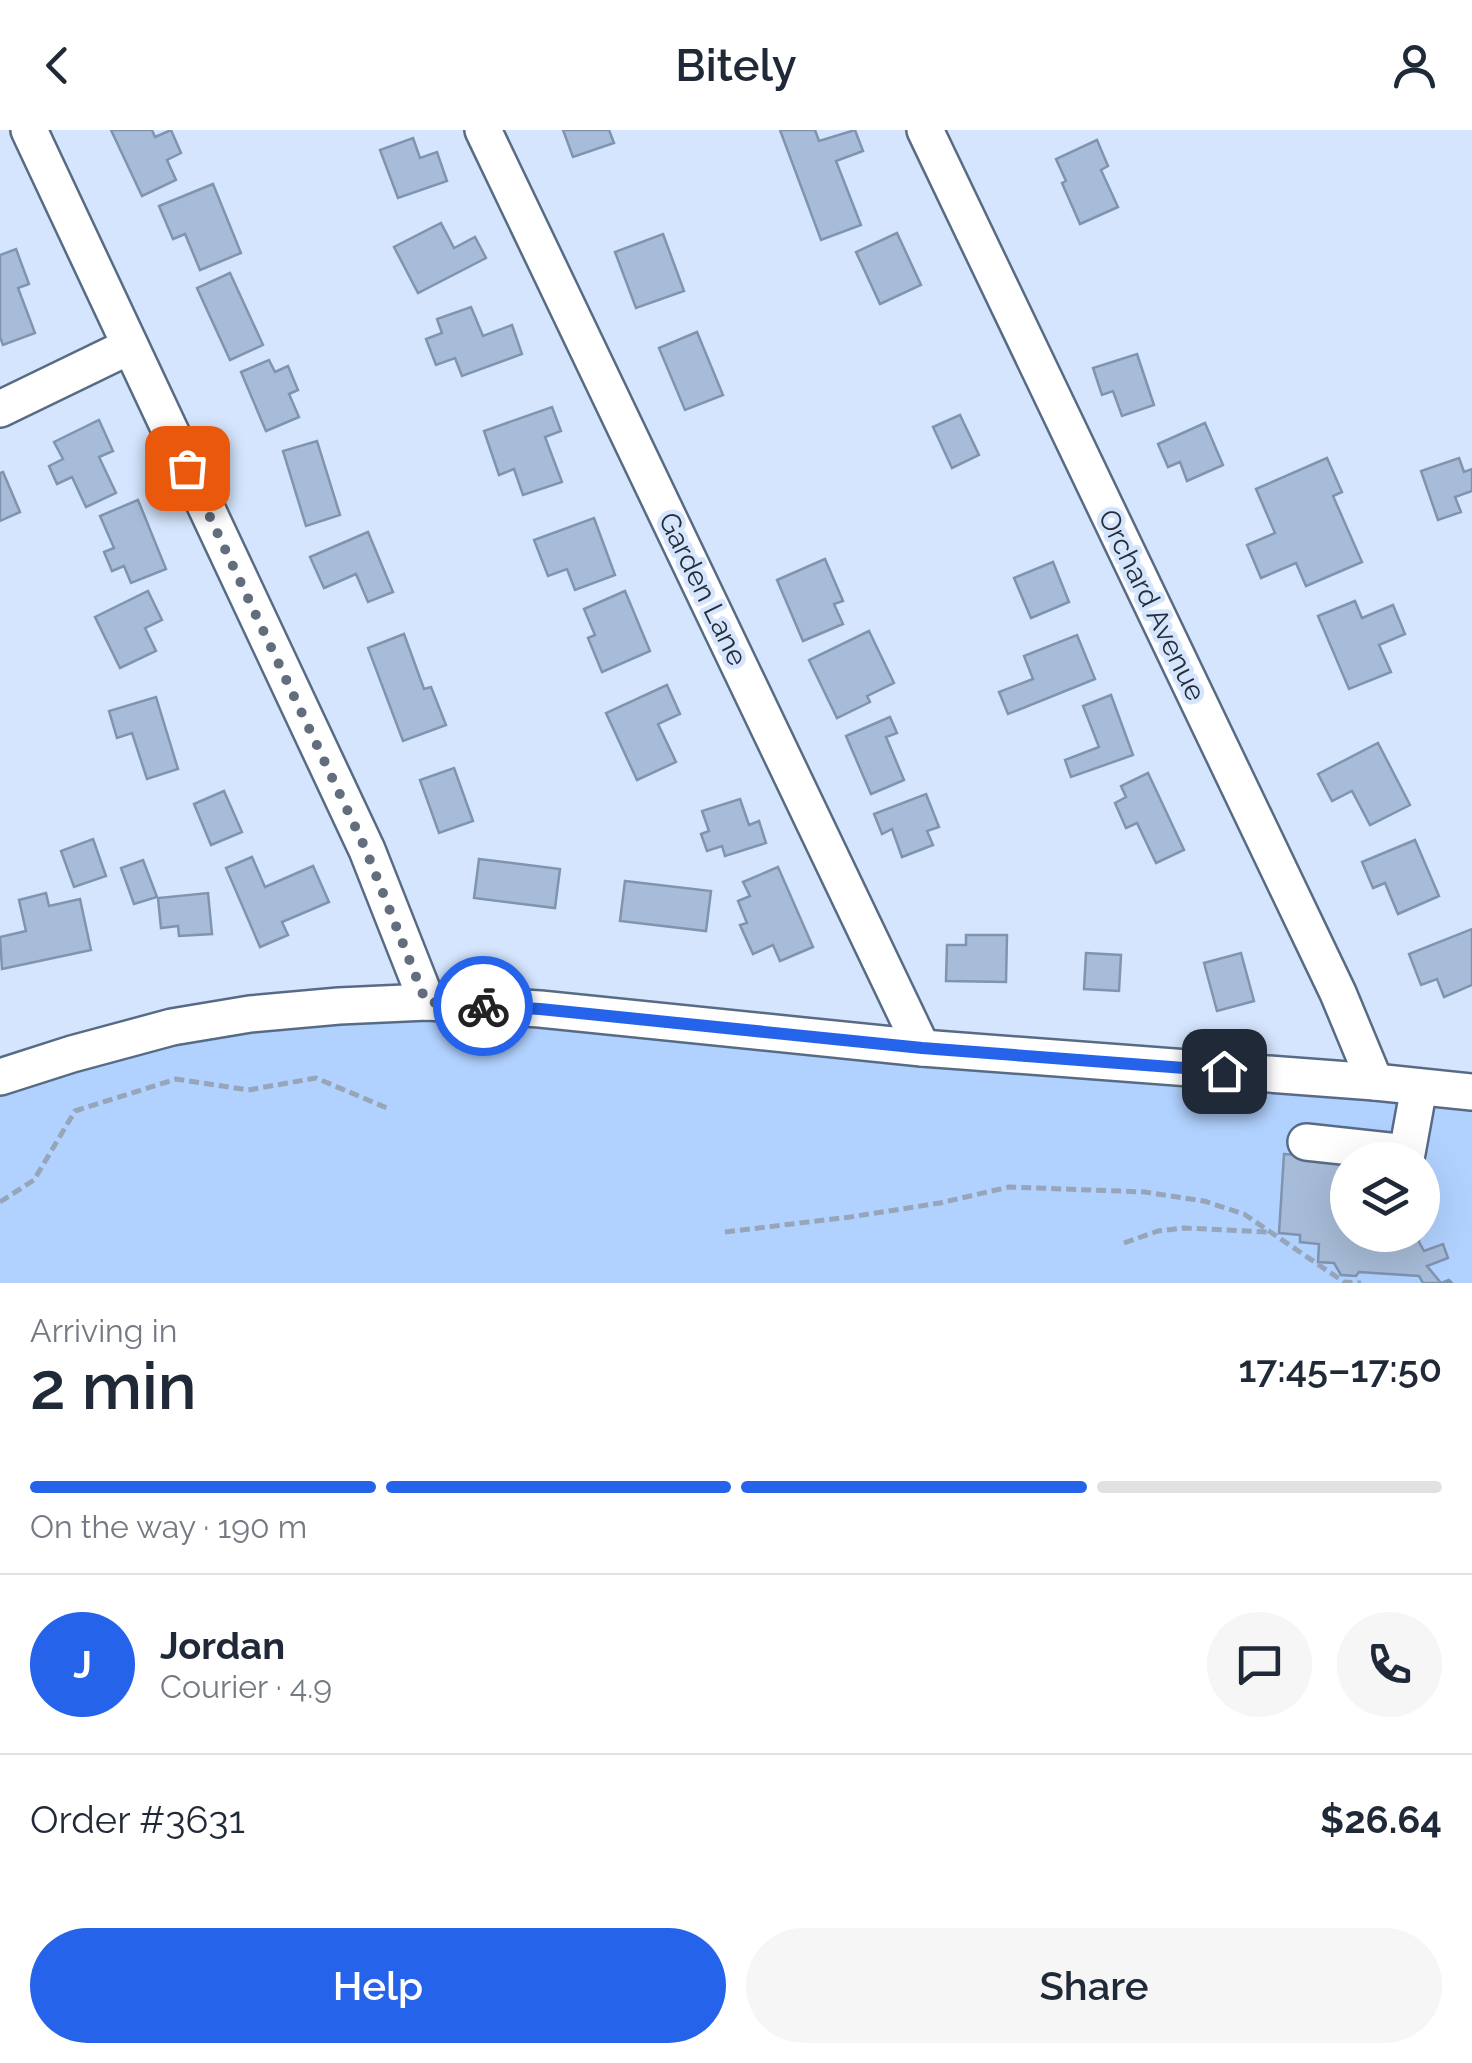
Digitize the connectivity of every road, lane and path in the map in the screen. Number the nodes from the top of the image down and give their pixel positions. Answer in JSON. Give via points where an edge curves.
{"nodes":[{"id":1,"x":28,"y":130,"type":"edge"},
{"id":2,"x":483,"y":130,"type":"edge"},
{"id":3,"x":924,"y":130,"type":"edge"},
{"id":4,"x":130,"y":346,"type":"junction"},
{"id":5,"x":0,"y":409,"type":"edge"},
{"id":6,"x":426,"y":1002,"type":"junction"},
{"id":7,"x":922,"y":1048,"type":"junction"},
{"id":8,"x":0,"y":1078,"type":"edge"},
{"id":9,"x":1375,"y":1082,"type":"junction"},
{"id":10,"x":1420,"y":1087,"type":"junction"},
{"id":11,"x":1472,"y":1092,"type":"edge"},
{"id":12,"x":387,"y":1108,"type":"dead end"},
{"id":13,"x":1306,"y":1142,"type":"dead end"},
{"id":14,"x":0,"y":1202,"type":"edge"},
{"id":15,"x":725,"y":1232,"type":"dead end"},
{"id":16,"x":1270,"y":1232,"type":"junction"},
{"id":17,"x":1124,"y":1243,"type":"dead end"},
{"id":18,"x":1360,"y":1283,"type":"edge"}],
"edges":[{"from":1,"to":4,"type":"street"},
{"from":2,"to":7,"type":"street","name":"Garden Lane"},
{"from":3,"to":9,"type":"street","name":"Orchard Avenue"},
{"from":4,"to":5,"type":"street"},
{"from":4,"to":6,"type":"street","via":[[366,850]]},
{"from":6,"to":7,"type":"street"},
{"from":6,"to":8,"type":"street","via":[[268,1012],[172,1027]]},
{"from":7,"to":9,"type":"street"},
{"from":9,"to":10,"type":"street"},
{"from":10,"to":11,"type":"street"},
{"from":10,"to":13,"type":"street","via":[[1407,1153]]},
{"from":12,"to":14,"type":"path","via":[[316,1078],[248,1090],[176,1079],[75,1111],[34,1180]]},
{"from":15,"to":16,"type":"path","via":[[1033,1187],[1204,1201],[1244,1214]]},
{"from":16,"to":17,"type":"path","via":[[1184,1228]]},
{"from":16,"to":18,"type":"path","via":[[1344,1282]]}]}
